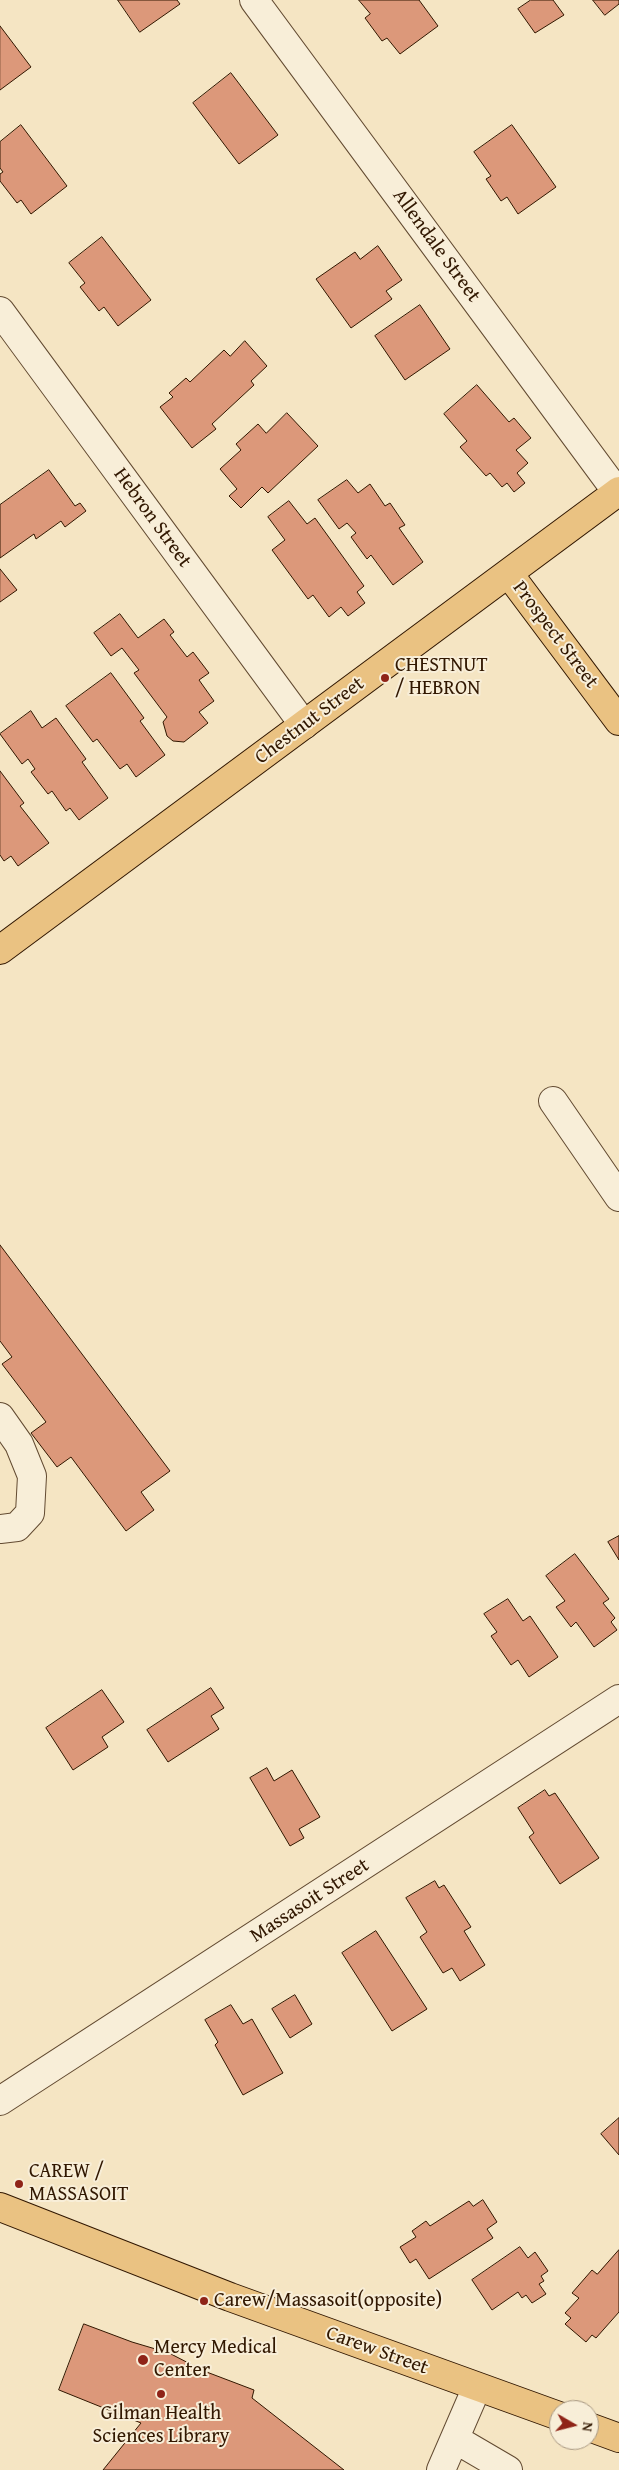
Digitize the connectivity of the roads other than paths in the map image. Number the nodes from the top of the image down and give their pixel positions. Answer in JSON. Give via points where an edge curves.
{"nodes":[{"id":1,"x":254,"y":0,"type":"edge"},
{"id":2,"x":0,"y":311,"type":"edge"},
{"id":3,"x":618,"y":491,"type":"edge"},
{"id":4,"x":508,"y":574,"type":"junction"},
{"id":5,"x":619,"y":721,"type":"edge"},
{"id":6,"x":304,"y":725,"type":"junction"},
{"id":7,"x":0,"y":950,"type":"edge"},
{"id":8,"x":553,"y":1101,"type":"dead end"},
{"id":9,"x":619,"y":1197,"type":"edge"},
{"id":10,"x":0,"y":1417,"type":"edge"},
{"id":11,"x":0,"y":1529,"type":"edge"},
{"id":12,"x":619,"y":1699,"type":"edge"},
{"id":13,"x":0,"y":2101,"type":"edge"},
{"id":14,"x":0,"y":2207,"type":"edge"},
{"id":15,"x":477,"y":2386,"type":"junction"},
{"id":16,"x":549,"y":2412,"type":"edge"},
{"id":17,"x":599,"y":2431,"type":"edge"},
{"id":18,"x":619,"y":2438,"type":"edge"},
{"id":19,"x":454,"y":2439,"type":"junction"},
{"id":20,"x":442,"y":2470,"type":"edge"},
{"id":21,"x":508,"y":2470,"type":"edge"}],
"edges":[{"from":1,"to":3,"type":"street","name":"Allendale Street"},
{"from":2,"to":6,"type":"street","name":"Hebron Street"},
{"from":3,"to":4,"type":"main road","name":"Chestnut Street"},
{"from":4,"to":5,"type":"main road","name":"Prospect Street"},
{"from":4,"to":6,"type":"main road","name":"Chestnut Street"},
{"from":6,"to":7,"type":"main road","name":"Chestnut Street"},
{"from":8,"to":9,"type":"street"},
{"from":10,"to":11,"type":"street","via":[[19,1444],[32,1476],[30,1513],[17,1527]]},
{"from":12,"to":13,"type":"street","name":"Massasoit Street"},
{"from":14,"to":15,"type":"main road","name":"Carew Street","via":[[230,2297]]},
{"from":15,"to":16,"type":"main road","name":"Carew Street"},
{"from":15,"to":19,"type":"street"},
{"from":17,"to":18,"type":"main road"},
{"from":19,"to":20,"type":"street"},
{"from":19,"to":21,"type":"street"}]}
